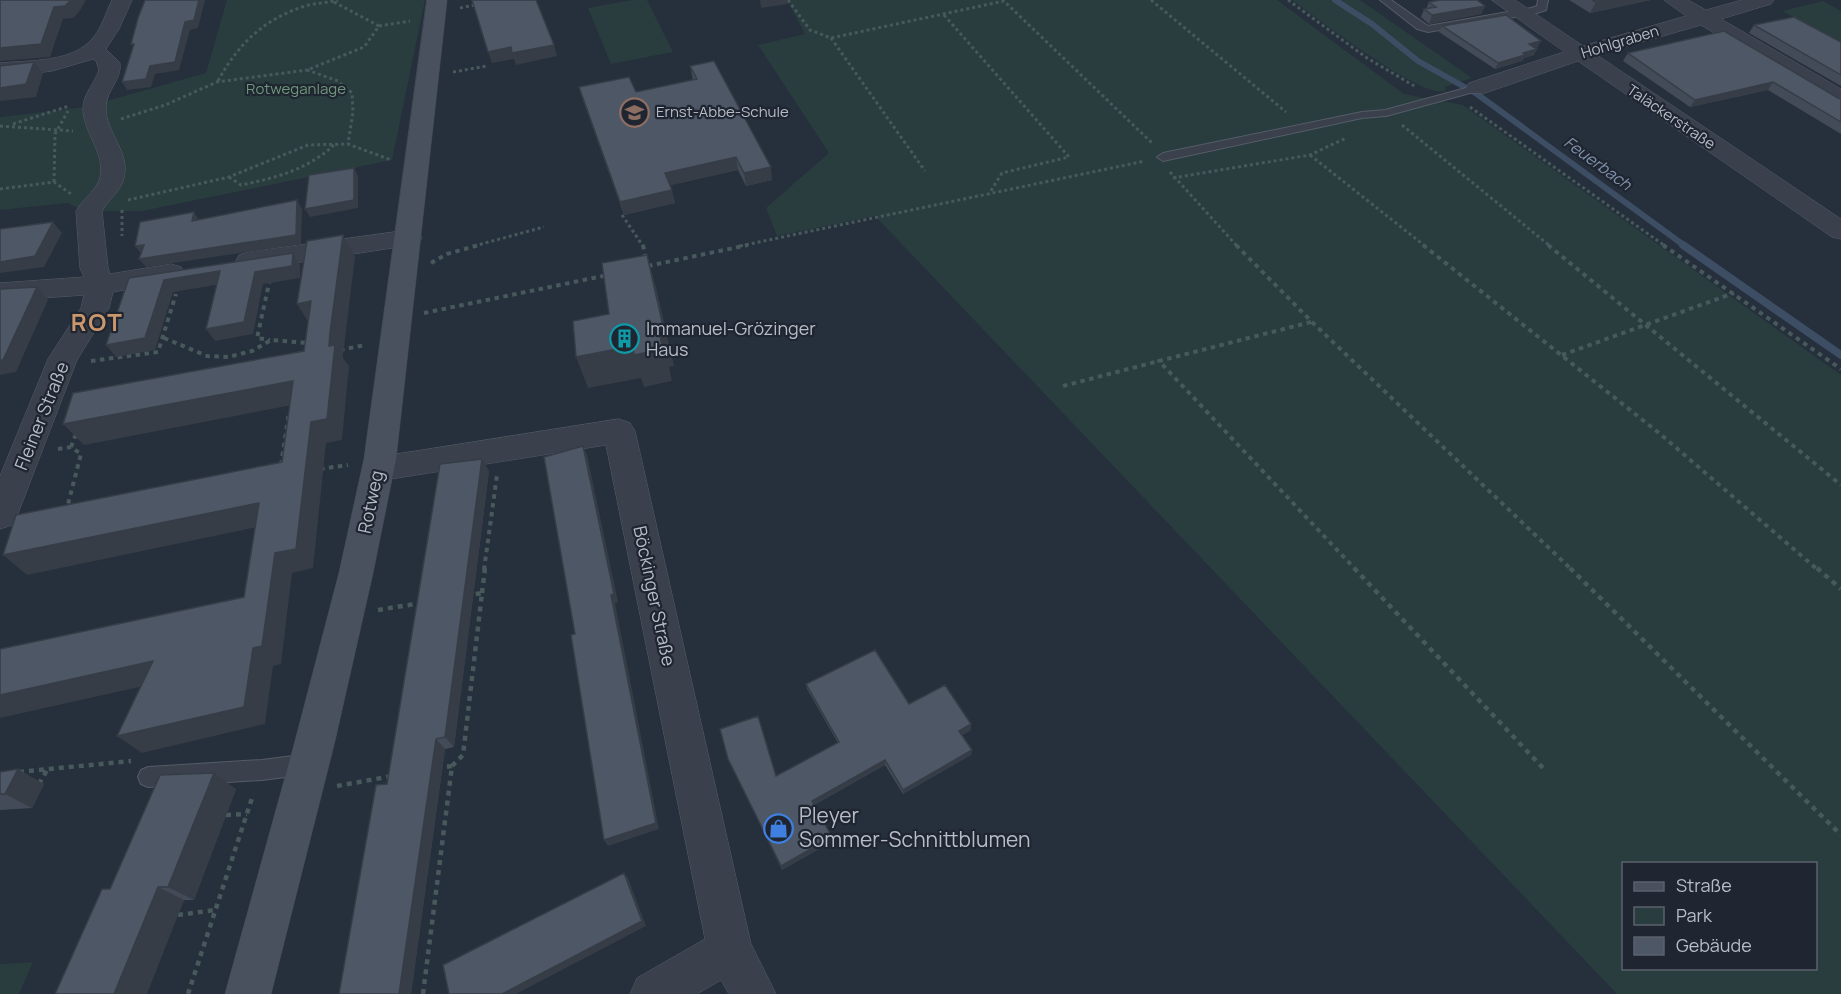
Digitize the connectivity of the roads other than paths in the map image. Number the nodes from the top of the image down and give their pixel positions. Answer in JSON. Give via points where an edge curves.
{"nodes":[{"id":1,"x":122,"y":0,"type":"edge"},
{"id":2,"x":1385,"y":0,"type":"edge"},
{"id":3,"x":1502,"y":0,"type":"edge"},
{"id":4,"x":1543,"y":0,"type":"edge"},
{"id":5,"x":1674,"y":0,"type":"edge"},
{"id":6,"x":1764,"y":0,"type":"edge"},
{"id":7,"x":437,"y":5,"type":"edge"},
{"id":8,"x":1520,"y":13,"type":"junction"},
{"id":9,"x":1703,"y":18,"type":"junction"},
{"id":10,"x":92,"y":50,"type":"junction"},
{"id":11,"x":1578,"y":54,"type":"junction"},
{"id":12,"x":0,"y":70,"type":"edge"},
{"id":13,"x":1468,"y":91,"type":"joint"},
{"id":14,"x":1841,"y":99,"type":"edge"},
{"id":15,"x":1164,"y":157,"type":"road end"},
{"id":16,"x":1841,"y":231,"type":"edge"},
{"id":17,"x":409,"y":238,"type":"junction"},
{"id":18,"x":228,"y":265,"type":"edge"},
{"id":19,"x":188,"y":271,"type":"edge"},
{"id":20,"x":100,"y":285,"type":"junction"},
{"id":21,"x":0,"y":292,"type":"edge"},
{"id":22,"x":379,"y":464,"type":"junction"},
{"id":23,"x":9,"y":475,"type":"edge"},
{"id":24,"x":0,"y":516,"type":"edge"},
{"id":25,"x":148,"y":777,"type":"dead end"},
{"id":26,"x":305,"y":778,"type":"junction"},
{"id":27,"x":730,"y":950,"type":"junction"},
{"id":28,"x":248,"y":994,"type":"edge"},
{"id":29,"x":653,"y":994,"type":"edge"},
{"id":30,"x":753,"y":994,"type":"edge"}],
"edges":[{"from":1,"to":10,"type":"street","via":[[100,44]]},
{"from":2,"to":8,"type":"lane","via":[[1428,28]]},
{"from":3,"to":8,"type":"street","name":"Taläckerstraße"},
{"from":4,"to":8,"type":"lane","via":[[1542,8]]},
{"from":5,"to":9,"type":"street"},
{"from":6,"to":9,"type":"street","name":"Hohlgraben"},
{"from":7,"to":17,"type":"main road","name":"Rotweg"},
{"from":8,"to":11,"type":"street","name":"Taläckerstraße"},
{"from":9,"to":11,"type":"street","name":"Hohlgraben"},
{"from":9,"to":14,"type":"street"},
{"from":10,"to":12,"type":"street","via":[[58,62]]},
{"from":10,"to":20,"type":"street","via":[[108,61],[105,86],[95,96],[96,127],[112,152],[112,178],[89,211],[94,267]]},
{"from":11,"to":13,"type":"street","name":"Hohlgraben"},
{"from":11,"to":16,"type":"street","name":"Taläckerstraße"},
{"from":13,"to":15,"type":"lane","via":[[1386,113]]},
{"from":17,"to":18,"type":"street"},
{"from":17,"to":22,"type":"main road","name":"Rotweg"},
{"from":19,"to":20,"type":"street"},
{"from":20,"to":21,"type":"street"},
{"from":20,"to":23,"type":"street","name":"Fleiner Straße","via":[[95,308],[63,359],[27,445]]},
{"from":22,"to":26,"type":"main road","name":"Rotweg"},
{"from":22,"to":27,"type":"street","name":"Böckinger Straße","via":[[619,431]]},
{"from":23,"to":24,"type":"street","name":"Fleiner Straße"},
{"from":25,"to":26,"type":"lane","via":[[262,770]]},
{"from":26,"to":28,"type":"main road","name":"Rotweg"},
{"from":27,"to":29,"type":"street"},
{"from":27,"to":30,"type":"street","name":"Böckinger Straße"}]}
